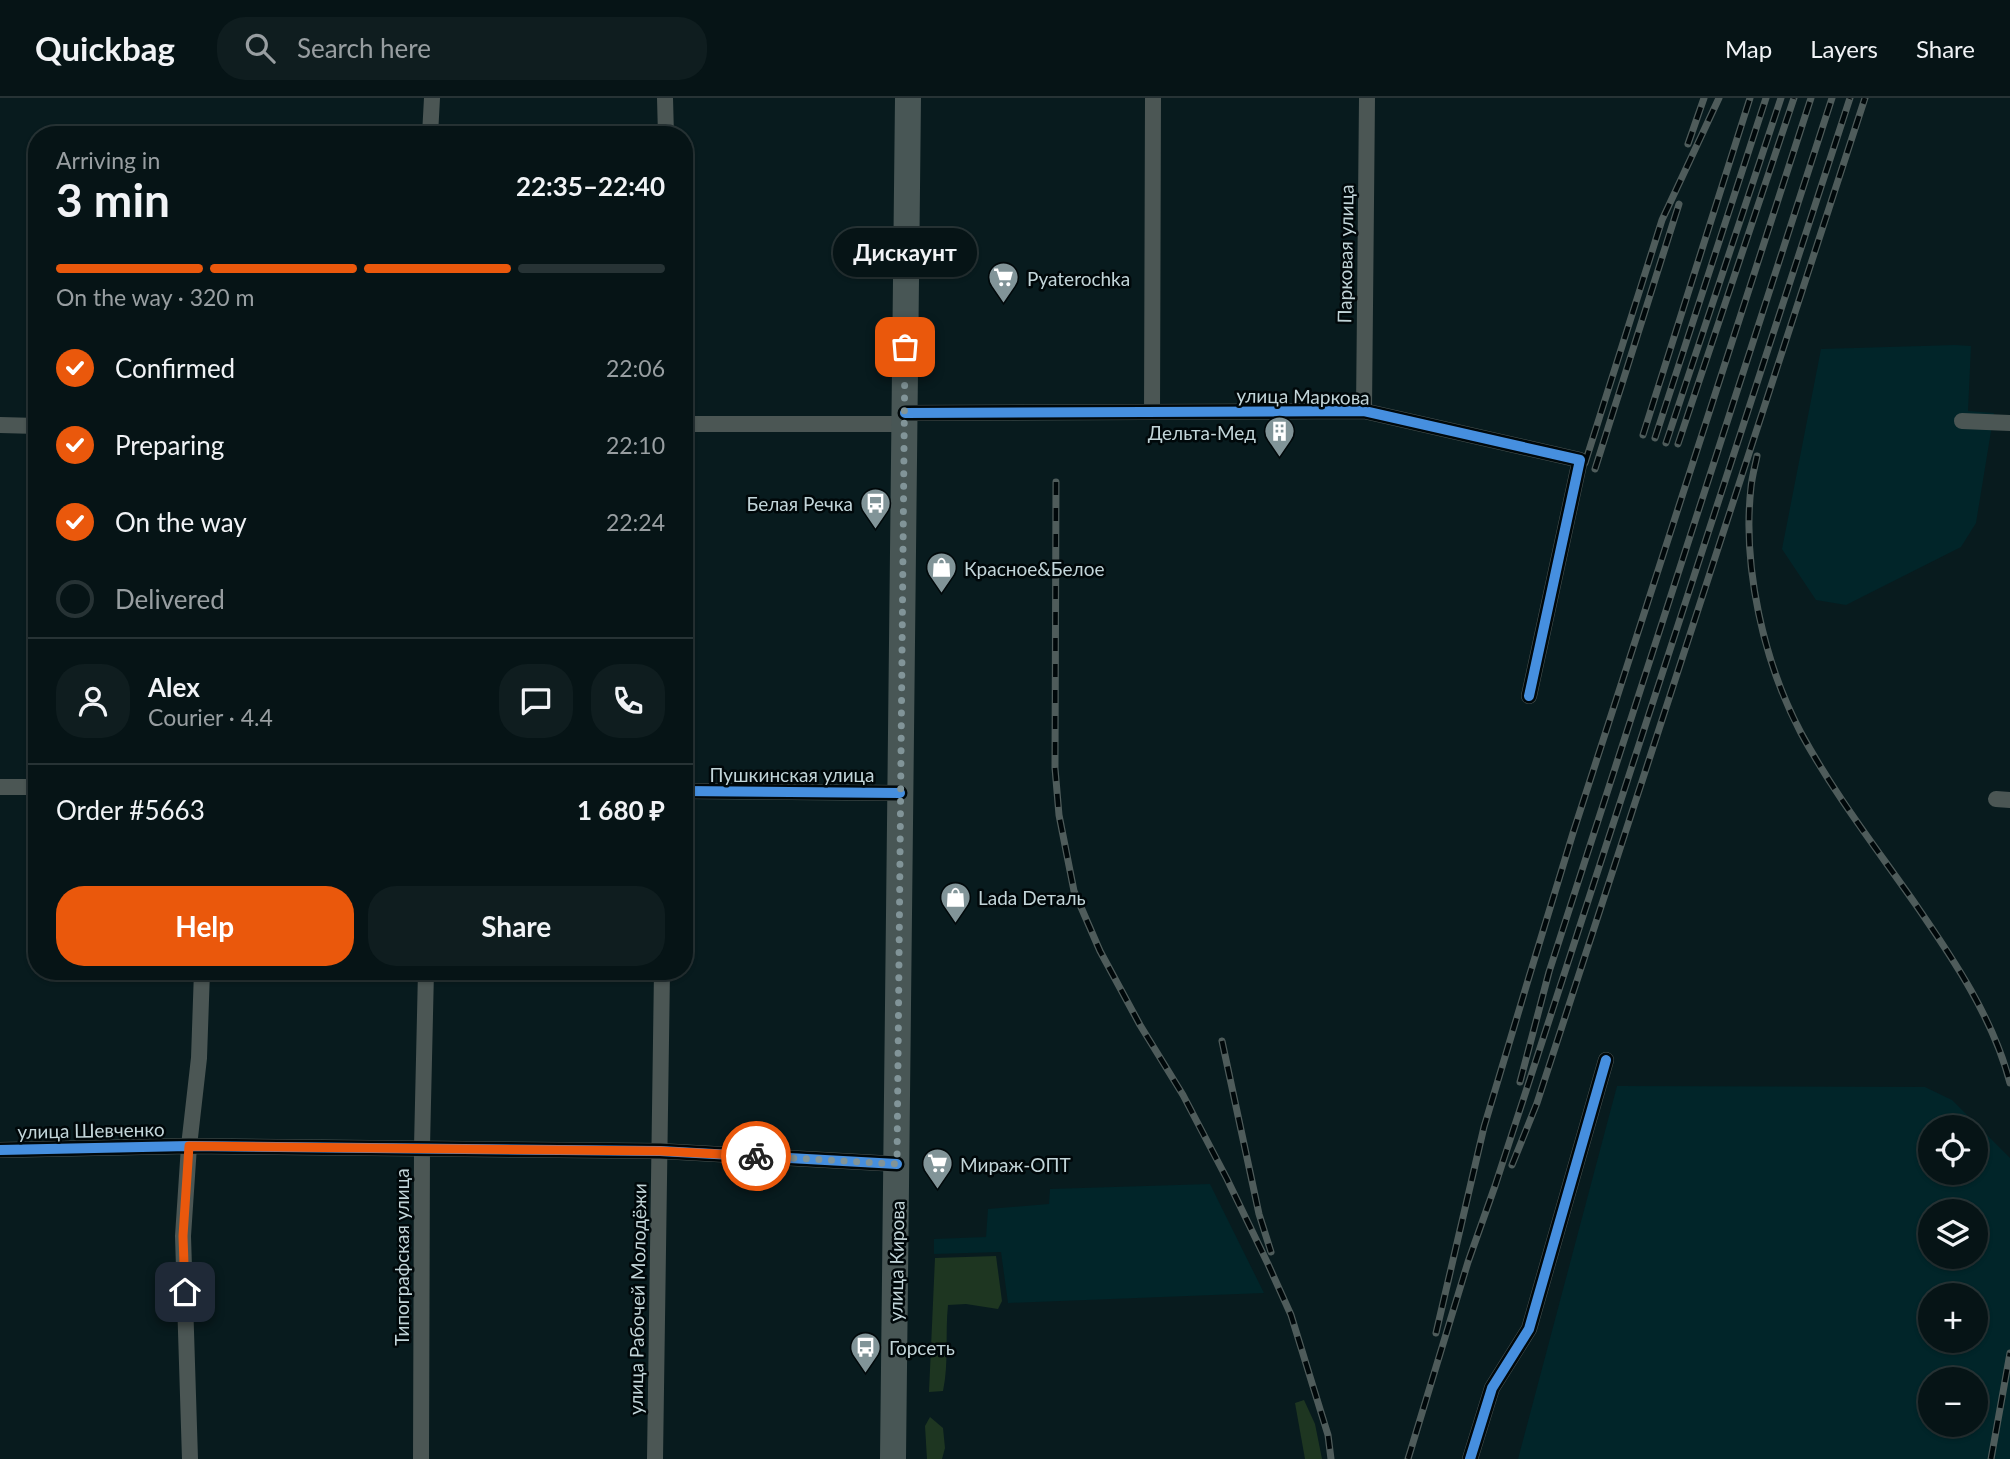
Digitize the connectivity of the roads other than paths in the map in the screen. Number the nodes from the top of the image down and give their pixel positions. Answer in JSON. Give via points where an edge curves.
{"nodes":[{"id":1,"x":432,"y":98,"type":"edge"},
{"id":2,"x":666,"y":98,"type":"edge"},
{"id":3,"x":908,"y":98,"type":"edge"},
{"id":4,"x":1153,"y":98,"type":"edge"},
{"id":5,"x":1367,"y":98,"type":"edge"},
{"id":6,"x":430,"y":126,"type":"edge"},
{"id":7,"x":666,"y":126,"type":"edge"},
{"id":8,"x":1364,"y":411,"type":"junction"},
{"id":9,"x":1152,"y":412,"type":"junction"},
{"id":10,"x":904,"y":418,"type":"junction"},
{"id":11,"x":1962,"y":421,"type":"dead end"},
{"id":12,"x":2010,"y":423,"type":"edge"},
{"id":13,"x":693,"y":424,"type":"edge"},
{"id":14,"x":0,"y":425,"type":"edge"},
{"id":15,"x":28,"y":426,"type":"edge"},
{"id":16,"x":1529,"y":696,"type":"dead end"},
{"id":17,"x":0,"y":787,"type":"edge"},
{"id":18,"x":28,"y":787,"type":"edge"},
{"id":19,"x":693,"y":791,"type":"edge"},
{"id":20,"x":901,"y":793,"type":"junction"},
{"id":21,"x":202,"y":980,"type":"edge"},
{"id":22,"x":426,"y":980,"type":"edge"},
{"id":23,"x":662,"y":980,"type":"edge"},
{"id":24,"x":1606,"y":1060,"type":"dead end"},
{"id":25,"x":189,"y":1146,"type":"junction"},
{"id":26,"x":422,"y":1147,"type":"junction"},
{"id":27,"x":0,"y":1150,"type":"edge"},
{"id":28,"x":660,"y":1151,"type":"junction"},
{"id":29,"x":897,"y":1164,"type":"junction"},
{"id":30,"x":190,"y":1459,"type":"edge"},
{"id":31,"x":421,"y":1459,"type":"edge"},
{"id":32,"x":655,"y":1459,"type":"edge"},
{"id":33,"x":894,"y":1459,"type":"edge"},
{"id":34,"x":1470,"y":1459,"type":"edge"}],
"edges":[{"from":1,"to":6,"type":"street"},
{"from":2,"to":7,"type":"street"},
{"from":3,"to":10,"type":"main road","name":"улица Кирова"},
{"from":4,"to":9,"type":"street"},
{"from":5,"to":8,"type":"street","name":"Парковая улица"},
{"from":8,"to":9,"type":"street","name":"улица Маркова"},
{"from":8,"to":16,"type":"street","name":"улица Маркова","via":[[1580,460]]},
{"from":9,"to":10,"type":"street","name":"улица Маркова"},
{"from":10,"to":13,"type":"street","name":"улица Маркова"},
{"from":10,"to":20,"type":"main road","name":"улица Кирова"},
{"from":11,"to":12,"type":"street"},
{"from":14,"to":15,"type":"street"},
{"from":17,"to":18,"type":"street"},
{"from":19,"to":20,"type":"street","name":"Пушкинская улица"},
{"from":20,"to":29,"type":"main road","name":"улица Кирова"},
{"from":21,"to":25,"type":"street"},
{"from":22,"to":26,"type":"street","name":"Типографская улица"},
{"from":23,"to":28,"type":"street","name":"улица Рабочей Молодёжи"},
{"from":24,"to":34,"type":"street","via":[[1529,1329],[1492,1388]]},
{"from":25,"to":26,"type":"street","name":"улица Шевченко"},
{"from":25,"to":27,"type":"street","name":"улица Шевченко"},
{"from":25,"to":30,"type":"street","via":[[183,1236]]},
{"from":26,"to":28,"type":"street","name":"улица Шевченко"},
{"from":26,"to":31,"type":"street","name":"Типографская улица"},
{"from":28,"to":29,"type":"street","name":"улица Шевченко"},
{"from":28,"to":32,"type":"street","name":"улица Рабочей Молодёжи"},
{"from":29,"to":33,"type":"main road","name":"улица Кирова"}]}
